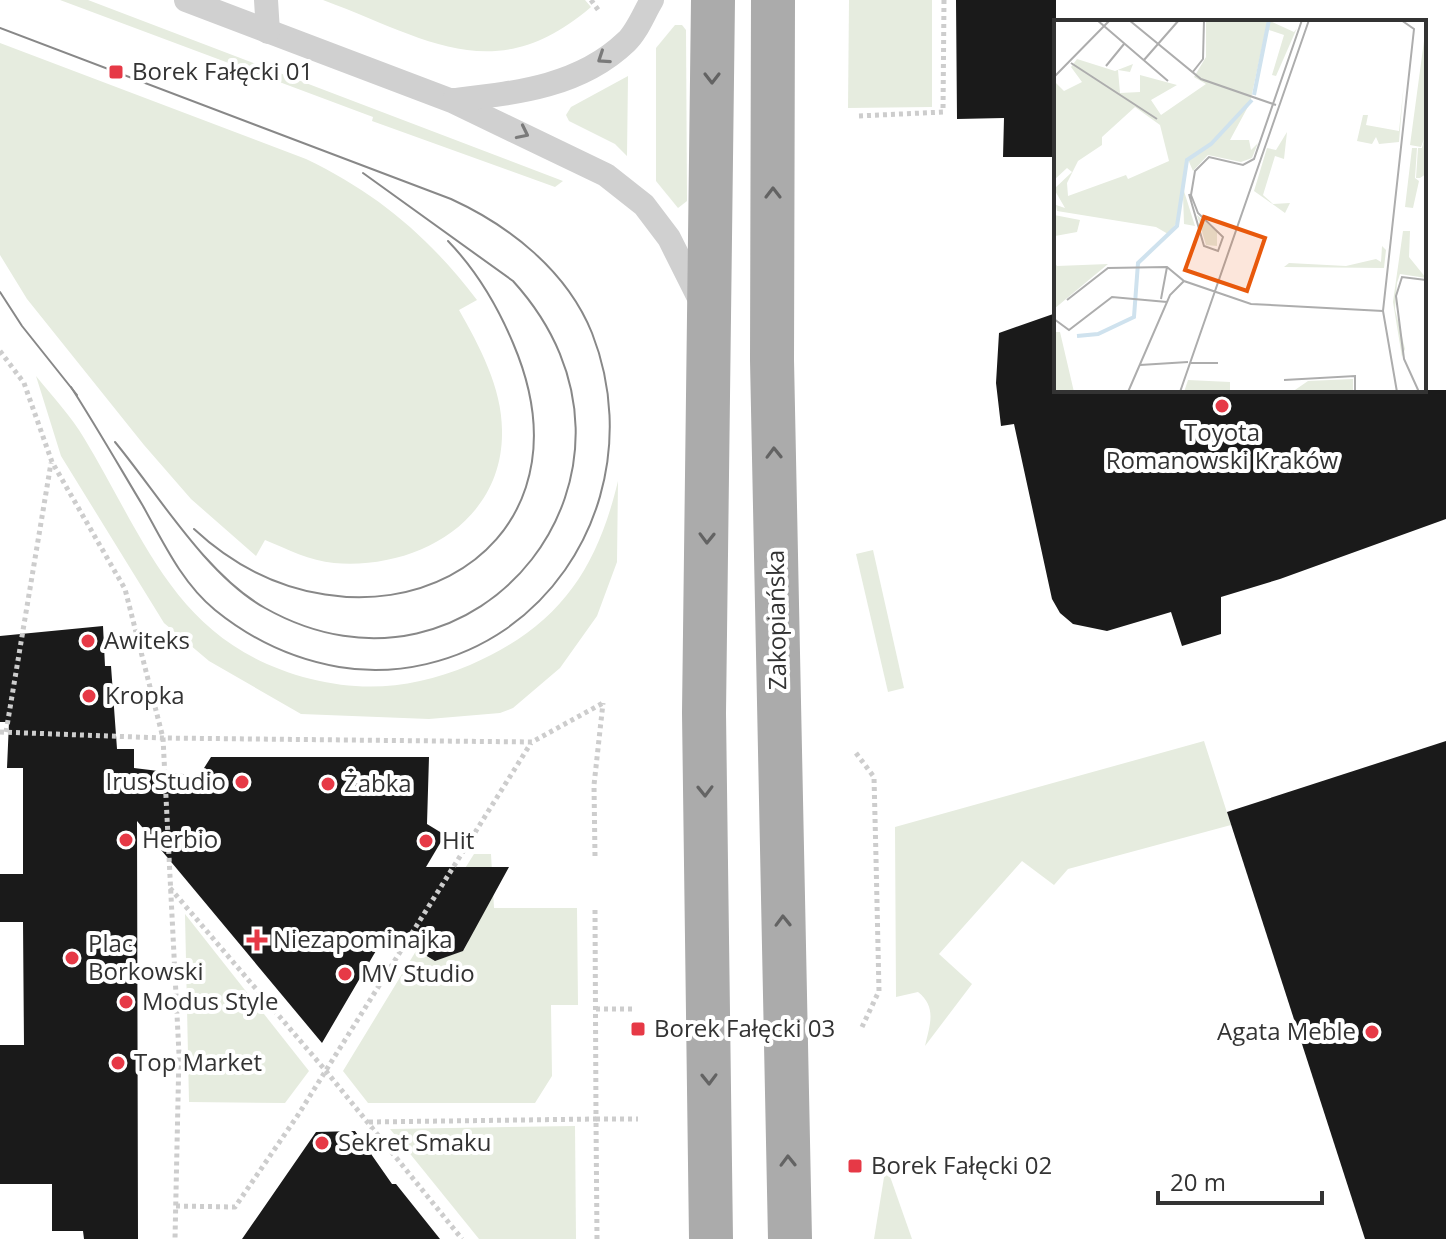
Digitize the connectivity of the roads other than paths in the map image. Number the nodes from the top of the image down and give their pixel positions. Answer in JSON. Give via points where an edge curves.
{"nodes":[{"id":1,"x":186,"y":0,"type":"edge"},
{"id":2,"x":266,"y":0,"type":"edge"},
{"id":3,"x":652,"y":0,"type":"edge"},
{"id":4,"x":713,"y":0,"type":"edge"},
{"id":5,"x":773,"y":0,"type":"edge"},
{"id":6,"x":268,"y":32,"type":"junction"},
{"id":7,"x":452,"y":101,"type":"junction"},
{"id":8,"x":710,"y":320,"type":"junction"},
{"id":9,"x":711,"y":1239,"type":"edge"},
{"id":10,"x":790,"y":1239,"type":"edge"}],
"edges":[{"from":1,"to":6,"type":"lane"},
{"from":2,"to":6,"type":"lane"},
{"from":3,"to":7,"type":"lane","one_way":true,"via":[[627,41],[578,75],[544,87]]},
{"from":4,"to":8,"type":"main road","one_way":true},
{"from":10,"to":5,"type":"main road","name":"Zakopiańska","one_way":true,"via":[[772,360]]},
{"from":6,"to":7,"type":"lane"},
{"from":7,"to":8,"type":"lane","one_way":true,"via":[[625,187],[669,238]]},
{"from":8,"to":9,"type":"main road","one_way":true,"via":[[704,713]]}]}
